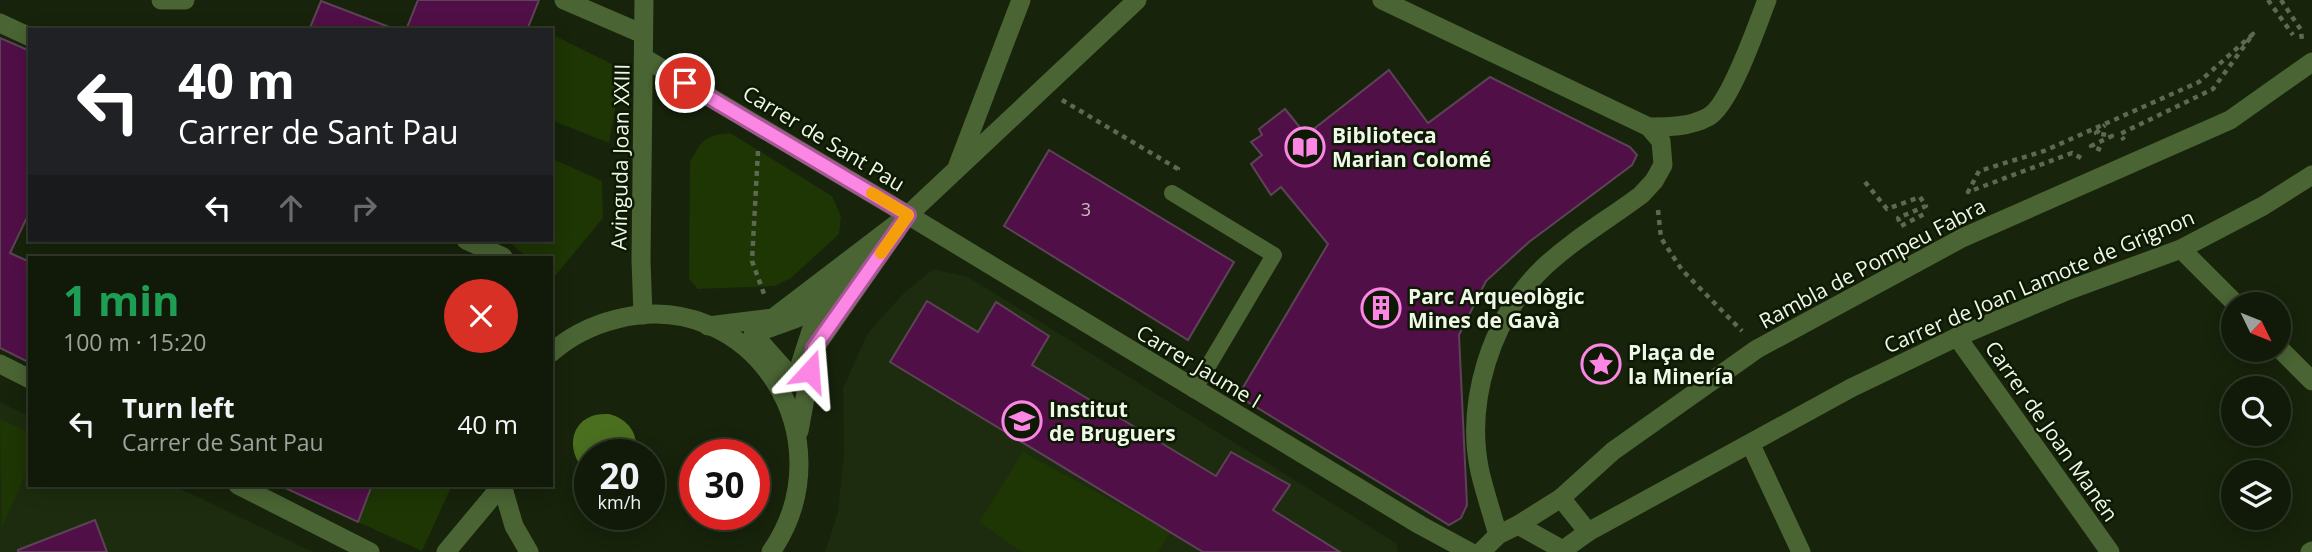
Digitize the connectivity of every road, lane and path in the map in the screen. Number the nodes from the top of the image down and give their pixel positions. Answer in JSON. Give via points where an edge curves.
{"nodes":[{"id":1,"x":161,"y":0,"type":"edge"},
{"id":2,"x":185,"y":0,"type":"edge"},
{"id":3,"x":564,"y":0,"type":"edge"},
{"id":4,"x":644,"y":0,"type":"edge"},
{"id":5,"x":1021,"y":0,"type":"edge"},
{"id":6,"x":1138,"y":0,"type":"edge"},
{"id":7,"x":1382,"y":0,"type":"edge"},
{"id":8,"x":1767,"y":0,"type":"edge"},
{"id":9,"x":2268,"y":0,"type":"edge"},
{"id":10,"x":2281,"y":0,"type":"edge"},
{"id":11,"x":0,"y":23,"type":"edge"},
{"id":12,"x":2301,"y":30,"type":"dead end"},
{"id":13,"x":643,"y":34,"type":"junction"},
{"id":14,"x":2293,"y":35,"type":"dead end"},
{"id":15,"x":28,"y":36,"type":"edge"},
{"id":16,"x":644,"y":58,"type":"junction"},
{"id":17,"x":2312,"y":62,"type":"edge"},
{"id":18,"x":1043,"y":89,"type":"junction"},
{"id":19,"x":2108,"y":121,"type":"junction"},
{"id":20,"x":759,"y":126,"type":"junction"},
{"id":21,"x":1649,"y":127,"type":"junction"},
{"id":22,"x":2125,"y":141,"type":"dead end"},
{"id":23,"x":2102,"y":150,"type":"dead end"},
{"id":24,"x":2081,"y":158,"type":"dead end"},
{"id":25,"x":956,"y":169,"type":"junction"},
{"id":26,"x":2312,"y":175,"type":"edge"},
{"id":27,"x":1865,"y":182,"type":"dead end"},
{"id":28,"x":1172,"y":193,"type":"joint"},
{"id":29,"x":1928,"y":212,"type":"dead end"},
{"id":30,"x":908,"y":215,"type":"junction"},
{"id":31,"x":891,"y":233,"type":"joint"},
{"id":32,"x":1661,"y":238,"type":"dead end"},
{"id":33,"x":470,"y":242,"type":"edge"},
{"id":34,"x":2181,"y":249,"type":"junction"},
{"id":35,"x":501,"y":256,"type":"edge"},
{"id":36,"x":2224,"y":292,"type":"edge"},
{"id":37,"x":643,"y":315,"type":"junction"},
{"id":38,"x":773,"y":318,"type":"junction"},
{"id":39,"x":708,"y":326,"type":"junction"},
{"id":40,"x":1737,"y":326,"type":"dead end"},
{"id":41,"x":1957,"y":337,"type":"junction"},
{"id":42,"x":553,"y":345,"type":"edge"},
{"id":43,"x":2291,"y":360,"type":"edge"},
{"id":44,"x":0,"y":364,"type":"edge"},
{"id":45,"x":28,"y":378,"type":"edge"},
{"id":46,"x":2312,"y":381,"type":"edge"},
{"id":47,"x":1194,"y":390,"type":"junction"},
{"id":48,"x":798,"y":438,"type":"junction"},
{"id":49,"x":1751,"y":445,"type":"junction"},
{"id":50,"x":242,"y":487,"type":"edge"},
{"id":51,"x":500,"y":487,"type":"edge"},
{"id":52,"x":502,"y":487,"type":"edge"},
{"id":53,"x":1561,"y":498,"type":"junction"},
{"id":54,"x":1518,"y":525,"type":"junction"},
{"id":55,"x":1588,"y":532,"type":"junction"},
{"id":56,"x":1499,"y":534,"type":"junction"},
{"id":57,"x":1563,"y":551,"type":"edge"},
{"id":58,"x":370,"y":552,"type":"edge"},
{"id":59,"x":446,"y":552,"type":"edge"},
{"id":60,"x":529,"y":552,"type":"edge"},
{"id":61,"x":771,"y":552,"type":"edge"},
{"id":62,"x":1470,"y":552,"type":"edge"},
{"id":63,"x":1481,"y":552,"type":"edge"},
{"id":64,"x":1801,"y":552,"type":"edge"},
{"id":65,"x":2109,"y":552,"type":"edge"}],
"edges":[{"from":1,"to":2,"type":"street"},
{"from":3,"to":13,"type":"street"},
{"from":4,"to":13,"type":"street","name":"Avinguda Joan XXIII"},
{"from":5,"to":25,"type":"street"},
{"from":6,"to":18,"type":"street"},
{"from":7,"to":21,"type":"street"},
{"from":8,"to":21,"type":"street","via":[[1728,95],[1710,117],[1676,127]]},
{"from":9,"to":14,"type":"path"},
{"from":10,"to":12,"type":"path"},
{"from":11,"to":15,"type":"street"},
{"from":13,"to":16,"type":"street","name":"Avinguda Joan XXIII"},
{"from":16,"to":20,"type":"street","name":"Carrer de Sant Pau"},
{"from":16,"to":37,"type":"street","name":"Avinguda Joan XXIII"},
{"from":17,"to":53,"type":"street","name":"Rambla de Pompeu Fabra","via":[[2230,121],[1962,237],[1758,349],[1613,451]]},
{"from":18,"to":25,"type":"street"},
{"from":18,"to":28,"type":"path","via":[[1178,169],[1165,189]]},
{"from":19,"to":22,"type":"path","via":[[2199,82],[2253,34],[2214,89],[2120,134]]},
{"from":19,"to":23,"type":"path","via":[[2096,133],[2112,136],[2091,146]]},
{"from":19,"to":24,"type":"path","via":[[2043,151],[1979,171],[1968,192],[2072,153]]},
{"from":20,"to":30,"type":"street","name":"Carrer de Sant Pau"},
{"from":20,"to":38,"type":"path","via":[[752,261]]},
{"from":21,"to":56,"type":"street","via":[[1661,141],[1663,165],[1654,181],[1542,269],[1513,306],[1493,346],[1479,387],[1476,434],[1480,471]]},
{"from":25,"to":30,"type":"street"},
{"from":26,"to":34,"type":"street","name":"Carrer de Joan Lamote de Grignon"},
{"from":27,"to":29,"type":"path","via":[[1888,209],[1920,197],[1926,206],[1898,218],[1901,226]]},
{"from":28,"to":47,"type":"lane","via":[[1274,255]]},
{"from":30,"to":38,"type":"street"},
{"from":30,"to":47,"type":"street","name":"Carrer Jaume I"},
{"from":30,"to":48,"type":"street","via":[[814,348]]},
{"from":31,"to":31,"type":"street","via":[[813,328],[795,382],[753,334],[797,318]]},
{"from":32,"to":40,"type":"path","via":[[1682,270]]},
{"from":33,"to":35,"type":"street"},
{"from":34,"to":36,"type":"street"},
{"from":34,"to":41,"type":"street","name":"Carrer de Joan Lamote de Grignon"},
{"from":37,"to":39,"type":"street","via":[[683,318]]},
{"from":37,"to":42,"type":"street","via":[[598,324]]},
{"from":38,"to":39,"type":"street"},
{"from":39,"to":48,"type":"street","via":[[741,345],[767,371],[784,396]]},
{"from":41,"to":49,"type":"street","name":"Carrer de Joan Lamote de Grignon","via":[[1851,388]]},
{"from":41,"to":65,"type":"street","name":"Carrer de Joan Manén"},
{"from":43,"to":46,"type":"street"},
{"from":44,"to":45,"type":"street"},
{"from":47,"to":62,"type":"street","name":"Carrer Jaume I"},
{"from":48,"to":61,"type":"street","via":[[797,492],[790,518]]},
{"from":49,"to":55,"type":"street","name":"Carrer de Joan Lamote de Grignon"},
{"from":49,"to":64,"type":"street"},
{"from":50,"to":58,"type":"street"},
{"from":51,"to":59,"type":"street"},
{"from":52,"to":60,"type":"street","via":[[508,512]]},
{"from":53,"to":54,"type":"street","name":"Rambla de Pompeu Fabra"},
{"from":53,"to":55,"type":"street"},
{"from":54,"to":56,"type":"street","name":"Rambla de Pompeu Fabra"},
{"from":54,"to":57,"type":"street"},
{"from":55,"to":57,"type":"street","name":"Carrer de Joan Lamote de Grignon"},
{"from":56,"to":63,"type":"street","name":"Rambla de Pompeu Fabra"}]}
